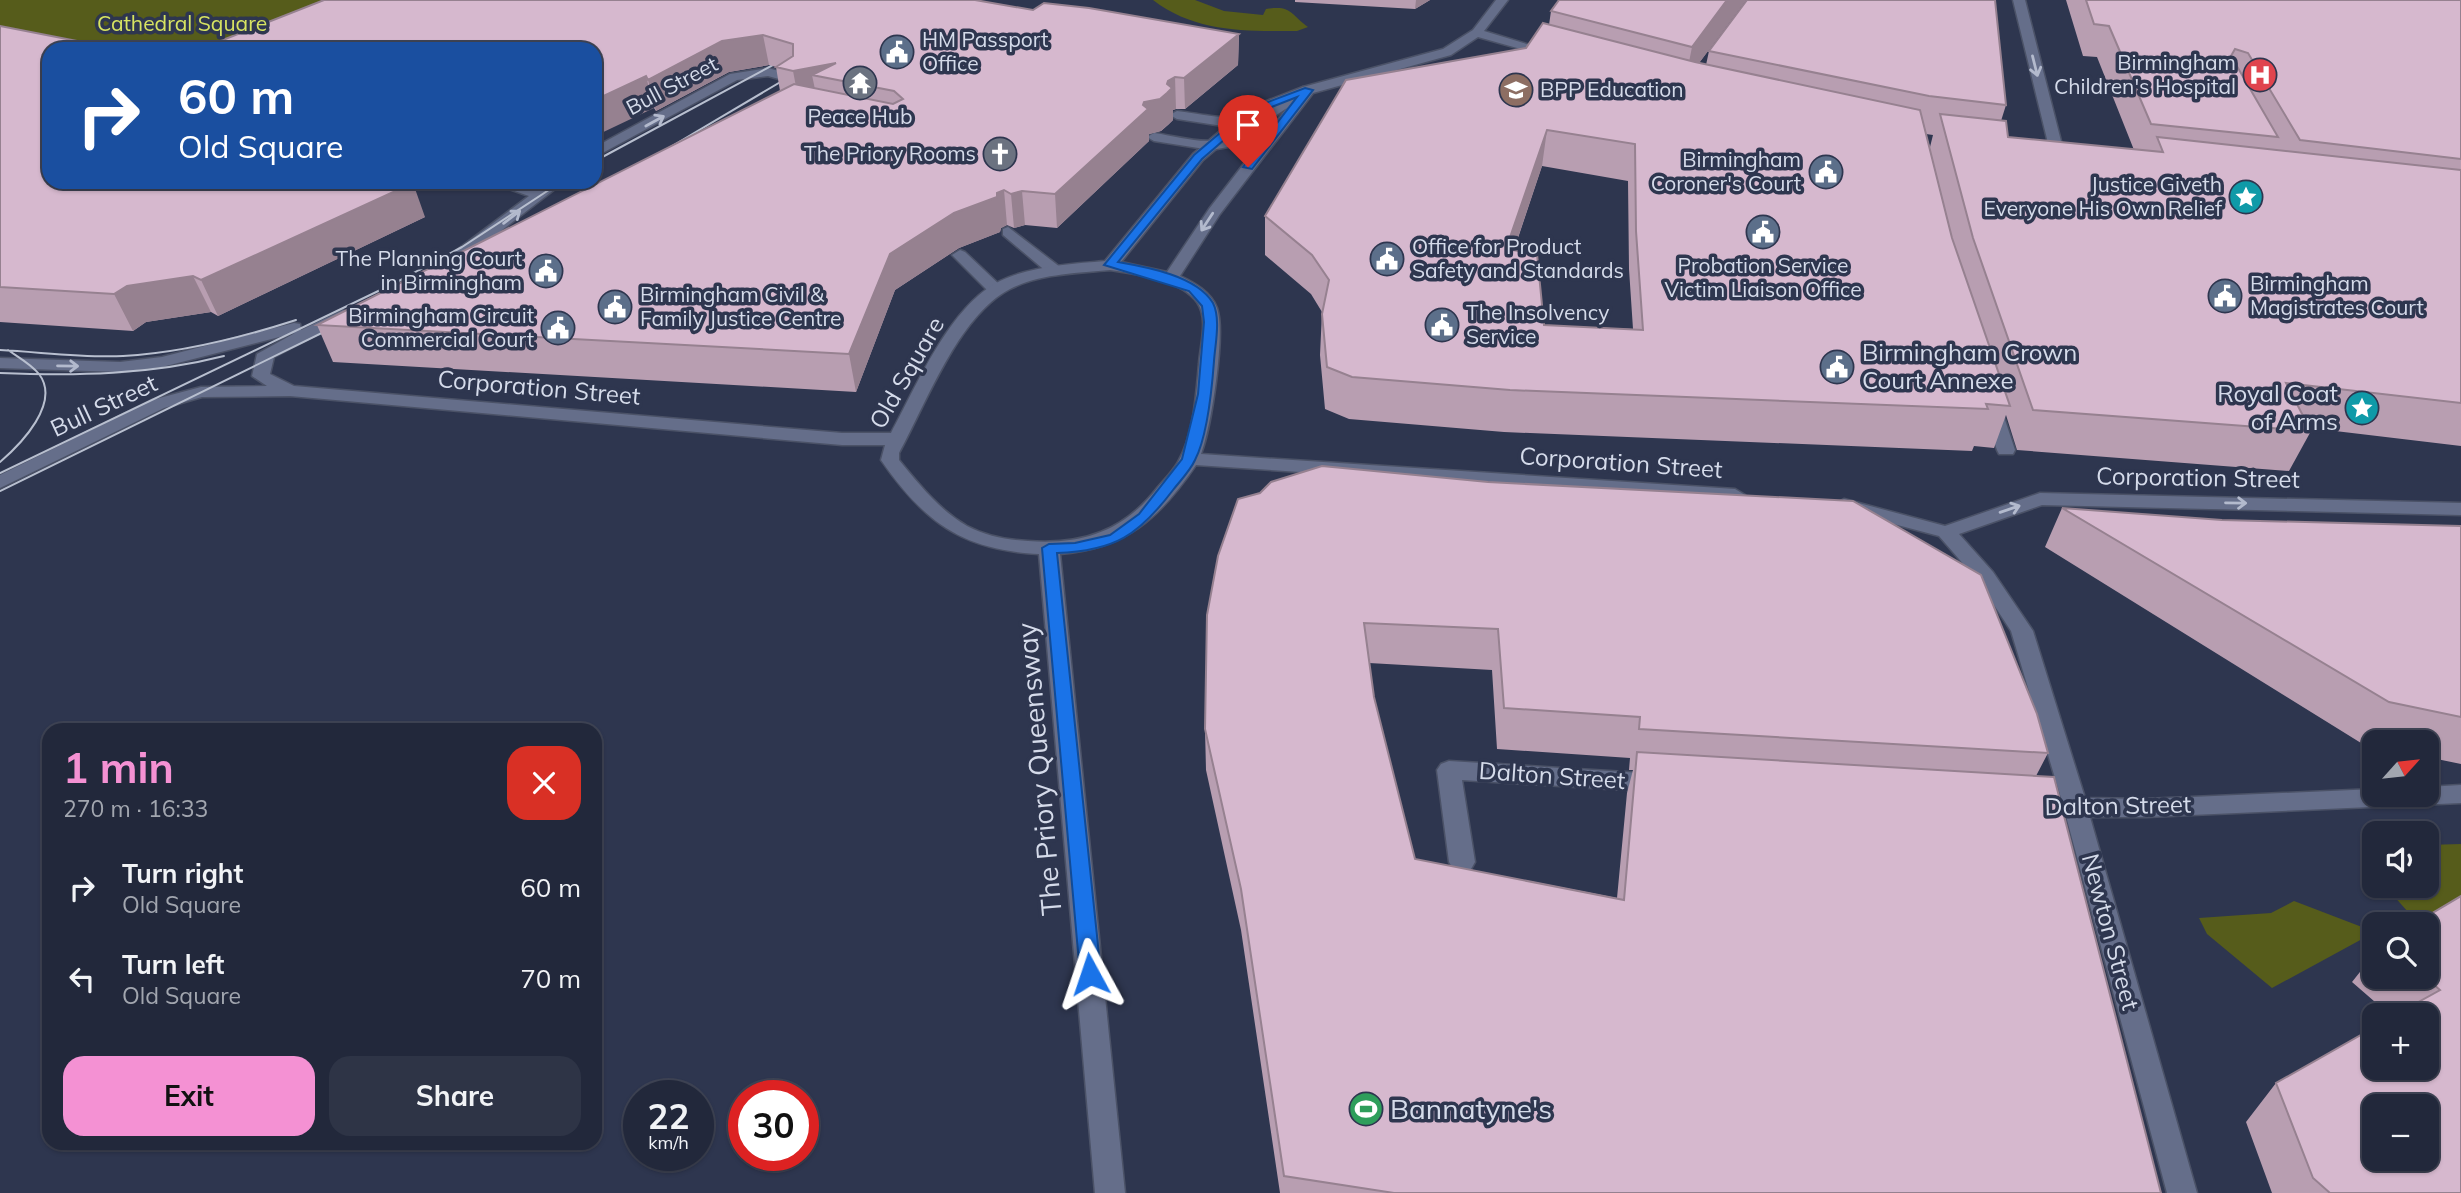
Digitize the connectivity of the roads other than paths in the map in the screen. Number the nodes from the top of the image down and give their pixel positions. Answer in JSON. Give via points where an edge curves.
{"nodes":[{"id":1,"x":1502,"y":0,"type":"edge"},
{"id":2,"x":2019,"y":0,"type":"edge"},
{"id":3,"x":1477,"y":33,"type":"junction"},
{"id":4,"x":1572,"y":61,"type":"edge"},
{"id":5,"x":1308,"y":90,"type":"junction"},
{"id":6,"x":775,"y":96,"type":"edge"},
{"id":7,"x":1177,"y":115,"type":"edge"},
{"id":8,"x":1264,"y":117,"type":"junction"},
{"id":9,"x":1236,"y":124,"type":"junction"},
{"id":10,"x":1154,"y":137,"type":"edge"},
{"id":11,"x":1211,"y":146,"type":"junction"},
{"id":12,"x":602,"y":149,"type":"edge"},
{"id":13,"x":2069,"y":156,"type":"edge"},
{"id":14,"x":520,"y":189,"type":"edge"},
{"id":15,"x":548,"y":189,"type":"edge"},
{"id":16,"x":540,"y":195,"type":"junction"},
{"id":17,"x":1008,"y":232,"type":"edge"},
{"id":18,"x":505,"y":240,"type":"edge"},
{"id":19,"x":960,"y":255,"type":"edge"},
{"id":20,"x":1110,"y":265,"type":"junction"},
{"id":21,"x":1054,"y":270,"type":"junction"},
{"id":22,"x":1170,"y":280,"type":"junction"},
{"id":23,"x":996,"y":290,"type":"junction"},
{"id":24,"x":0,"y":363,"type":"edge"},
{"id":25,"x":1984,"y":384,"type":"edge"},
{"id":26,"x":233,"y":391,"type":"joint"},
{"id":27,"x":290,"y":391,"type":"junction"},
{"id":28,"x":894,"y":446,"type":"junction"},
{"id":29,"x":2006,"y":450,"type":"edge"},
{"id":30,"x":1189,"y":459,"type":"junction"},
{"id":31,"x":0,"y":482,"type":"edge"},
{"id":32,"x":1752,"y":497,"type":"edge"},
{"id":33,"x":1820,"y":501,"type":"edge"},
{"id":34,"x":2461,"y":509,"type":"edge"},
{"id":35,"x":1946,"y":532,"type":"junction"},
{"id":36,"x":1049,"y":548,"type":"junction"},
{"id":37,"x":1684,"y":785,"type":"edge"},
{"id":38,"x":2461,"y":794,"type":"edge"},
{"id":39,"x":2014,"y":806,"type":"edge"},
{"id":40,"x":2077,"y":809,"type":"junction"},
{"id":41,"x":1462,"y":862,"type":"dead end"},
{"id":42,"x":1110,"y":1193,"type":"edge"},
{"id":43,"x":2182,"y":1193,"type":"edge"}],
"edges":[{"from":1,"to":3,"type":"street"},
{"from":2,"to":13,"type":"street","one_way":true,"via":[[2055,145],[2024,151]]},
{"from":3,"to":4,"type":"street"},
{"from":3,"to":5,"type":"street","via":[[1447,52],[1418,62]]},
{"from":5,"to":8,"type":"street"},
{"from":5,"to":9,"type":"street","via":[[1251,112]]},
{"from":5,"to":22,"type":"street","one_way":true,"via":[[1214,212]]},
{"from":12,"to":6,"type":"street","name":"Bull Street","one_way":true,"via":[[747,73],[768,72],[793,79],[792,86]]},
{"from":7,"to":9,"type":"street"},
{"from":8,"to":9,"type":"street"},
{"from":8,"to":11,"type":"street","via":[[1235,142]]},
{"from":9,"to":11,"type":"street"},
{"from":10,"to":11,"type":"street"},
{"from":11,"to":20,"type":"street"},
{"from":14,"to":16,"type":"street"},
{"from":15,"to":16,"type":"street"},
{"from":18,"to":16,"type":"street","one_way":true,"via":[[439,270]]},
{"from":17,"to":21,"type":"street"},
{"from":19,"to":23,"type":"street"},
{"from":20,"to":21,"type":"street","name":"Old Square"},
{"from":20,"to":22,"type":"street","name":"Old Square"},
{"from":21,"to":23,"type":"street","name":"Old Square"},
{"from":22,"to":30,"type":"street","name":"Old Square","via":[[1194,289],[1208,305],[1210,322],[1205,394]]},
{"from":23,"to":28,"type":"street","name":"Old Square","via":[[956,334]]},
{"from":24,"to":27,"type":"street","one_way":true,"via":[[120,367],[162,362],[353,310],[266,354],[261,376]]},
{"from":25,"to":29,"type":"street"},
{"from":26,"to":27,"type":"street","name":"Corporation Street"},
{"from":26,"to":31,"type":"street","name":"Bull Street","via":[[201,392],[158,404]]},
{"from":27,"to":28,"type":"street","name":"Corporation Street"},
{"from":28,"to":36,"type":"street","name":"Old Square","via":[[890,460],[925,505],[962,531],[997,543]]},
{"from":30,"to":32,"type":"street","name":"Corporation Street"},
{"from":30,"to":36,"type":"street","name":"Old Square","via":[[1144,518],[1115,538],[1075,548]]},
{"from":33,"to":35,"type":"street"},
{"from":35,"to":34,"type":"street","name":"Corporation Street","one_way":true,"via":[[2039,499]]},
{"from":35,"to":40,"type":"street","name":"Newton Street","via":[[1986,577],[2022,631]]},
{"from":36,"to":42,"type":"street","name":"The Priory Queensway"},
{"from":37,"to":41,"type":"street","name":"Dalton Street","via":[[1449,770]]},
{"from":38,"to":40,"type":"street","name":"Dalton Street"},
{"from":39,"to":40,"type":"street","name":"Dalton Street"},
{"from":40,"to":43,"type":"street","name":"Newton Street"}]}
